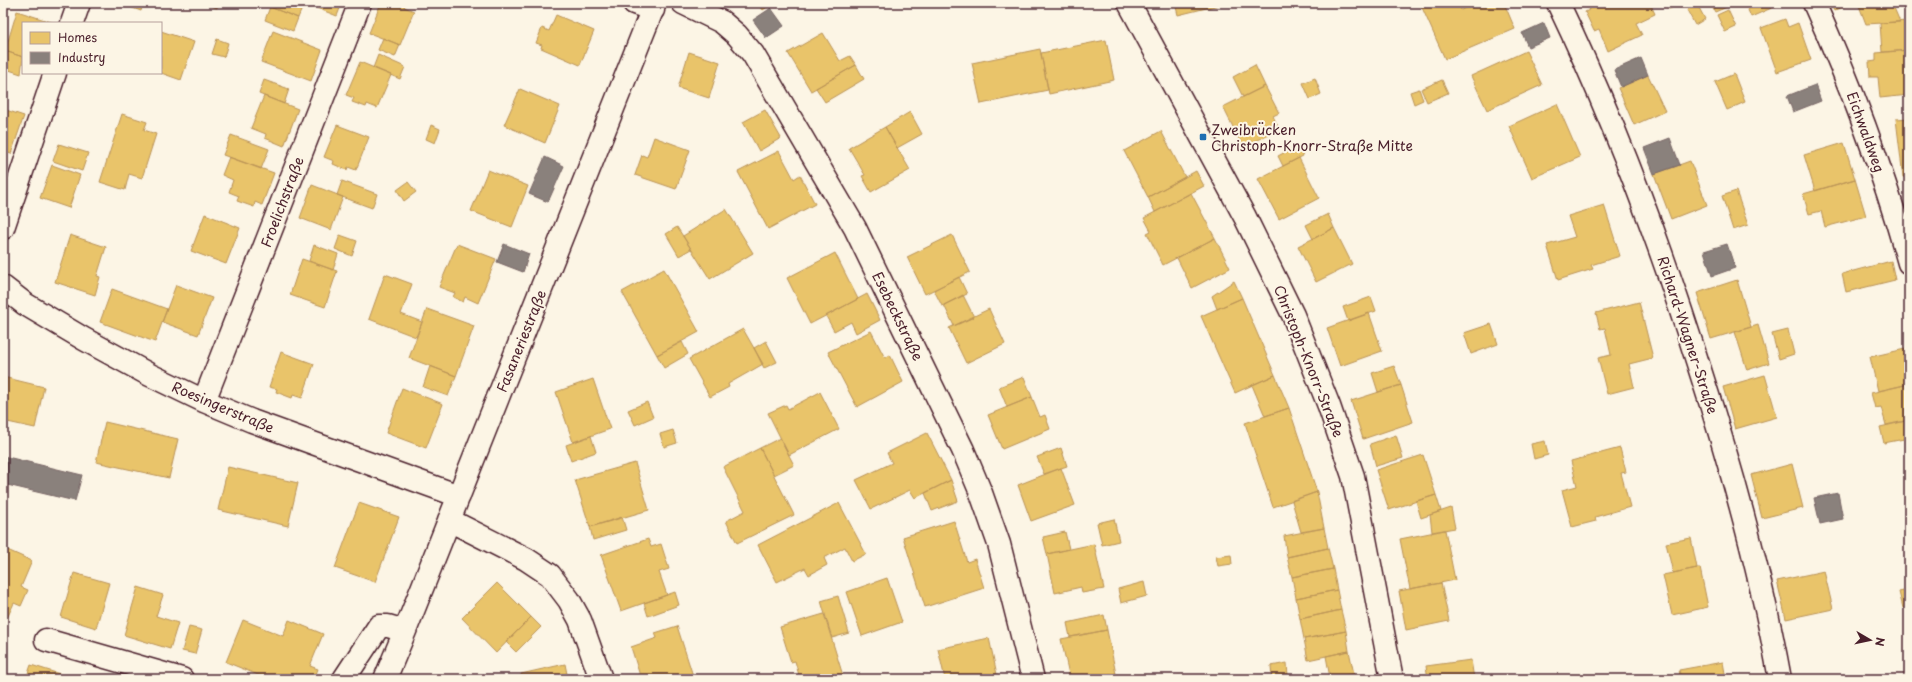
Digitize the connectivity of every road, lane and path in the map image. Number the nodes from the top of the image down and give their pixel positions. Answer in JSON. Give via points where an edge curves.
{"nodes":[{"id":1,"x":79,"y":3,"type":"edge"},
{"id":2,"x":360,"y":3,"type":"edge"},
{"id":3,"x":683,"y":3,"type":"edge"},
{"id":4,"x":1129,"y":3,"type":"edge"},
{"id":5,"x":1558,"y":3,"type":"edge"},
{"id":6,"x":1814,"y":3,"type":"edge"},
{"id":7,"x":647,"y":5,"type":"edge"},
{"id":8,"x":72,"y":22,"type":"edge"},
{"id":9,"x":55,"y":74,"type":"edge"},
{"id":10,"x":3,"y":228,"type":"edge"},
{"id":11,"x":1909,"y":263,"type":"edge"},
{"id":12,"x":3,"y":287,"type":"edge"},
{"id":13,"x":204,"y":401,"type":"junction"},
{"id":14,"x":459,"y":496,"type":"junction"},
{"id":15,"x":449,"y":520,"type":"junction"},
{"id":16,"x":406,"y":632,"type":"junction"},
{"id":17,"x":46,"y":640,"type":"dead end"},
{"id":18,"x":182,"y":679,"type":"edge"},
{"id":19,"x":344,"y":679,"type":"edge"},
{"id":20,"x":385,"y":679,"type":"edge"},
{"id":21,"x":601,"y":679,"type":"edge"},
{"id":22,"x":1033,"y":679,"type":"edge"},
{"id":23,"x":1392,"y":679,"type":"edge"},
{"id":24,"x":1780,"y":679,"type":"edge"}],
"edges":[{"from":1,"to":8,"type":"street"},
{"from":2,"to":13,"type":"street","name":"Froelichstraße"},
{"from":3,"to":22,"type":"street","name":"Esebeckstraße","via":[[722,22],[738,35],[753,54],[855,228],[941,404],[981,493],[999,544]]},
{"from":4,"to":23,"type":"street","name":"Christoph-Knorr-Straße","via":[[1248,224],[1293,315],[1329,406],[1353,476]]},
{"from":5,"to":24,"type":"street","name":"Richard-Wagner-Straße","via":[[1615,130],[1682,313],[1747,527]]},
{"from":6,"to":11,"type":"street","name":"Eichwaldweg","via":[[1838,55],[1867,131],[1895,212]]},
{"from":7,"to":14,"type":"street","name":"Fasaneriestraße"},
{"from":9,"to":10,"type":"street"},
{"from":12,"to":13,"type":"street","name":"Roesingerstraße","via":[[25,304],[84,338],[150,375]]},
{"from":13,"to":14,"type":"street","name":"Roesingerstraße"},
{"from":14,"to":15,"type":"street","name":"Fasaneriestraße"},
{"from":15,"to":16,"type":"street","name":"Fasaneriestraße"},
{"from":15,"to":21,"type":"street","via":[[526,559],[550,575],[580,620]]},
{"from":16,"to":19,"type":"street","via":[[379,626]]},
{"from":16,"to":20,"type":"street","name":"Fasaneriestraße"},
{"from":17,"to":18,"type":"street"}]}
